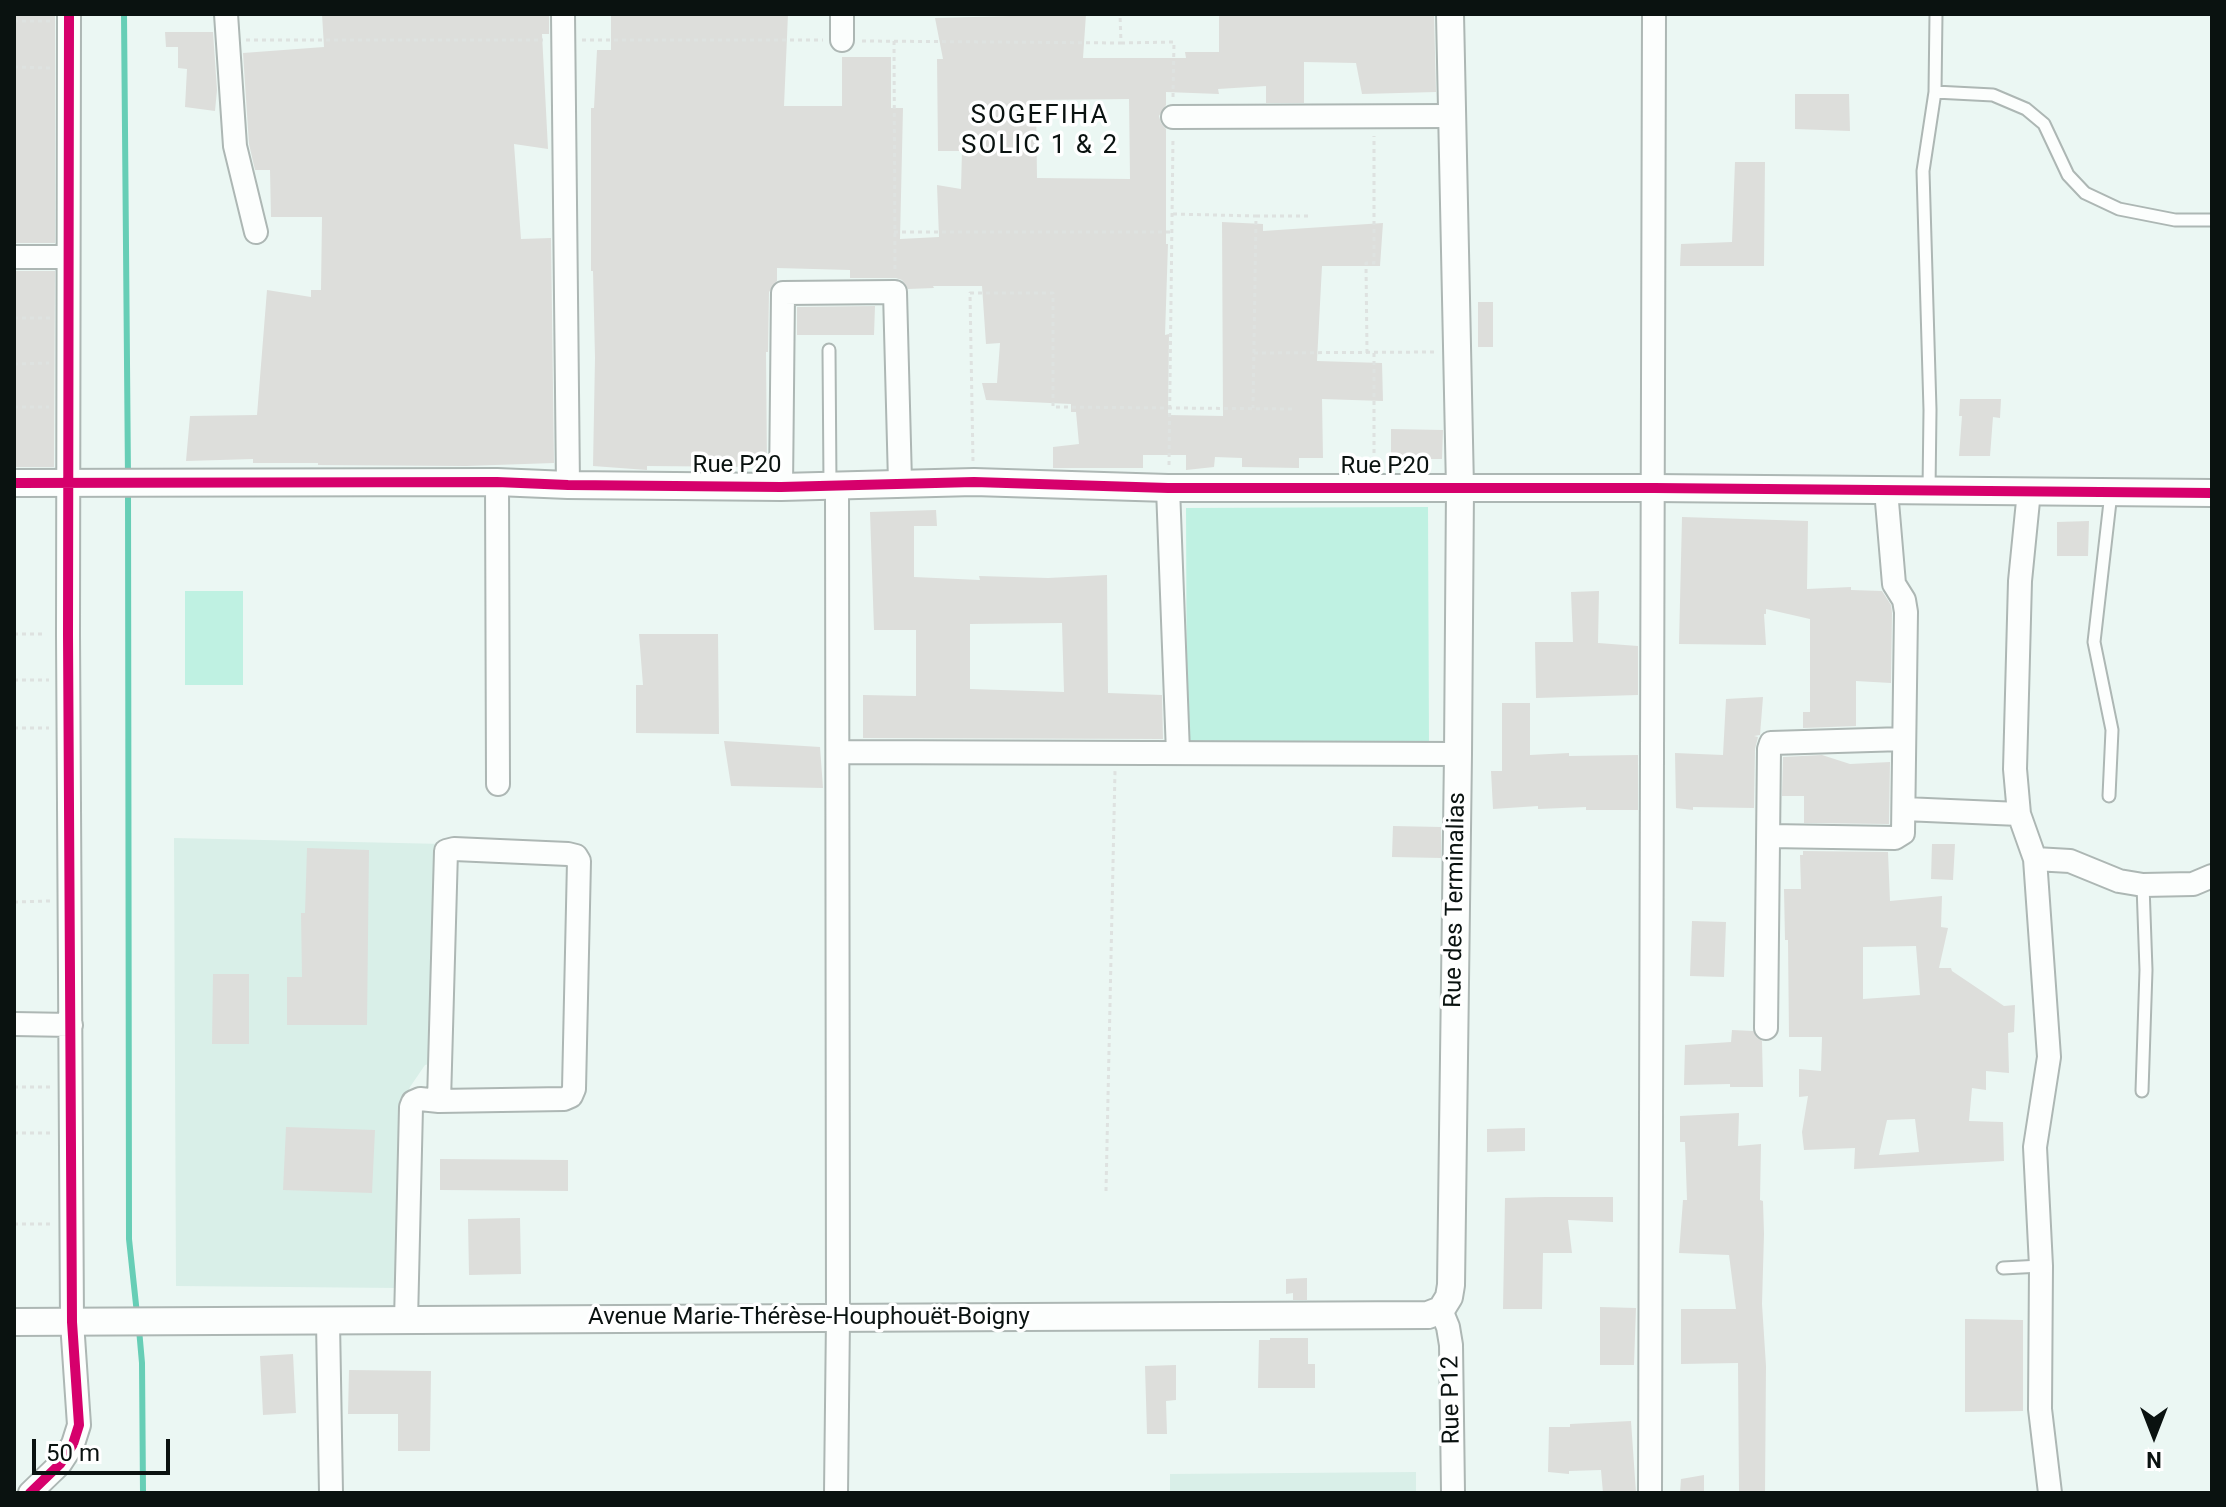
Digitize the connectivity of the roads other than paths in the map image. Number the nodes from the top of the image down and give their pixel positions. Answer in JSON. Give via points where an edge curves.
{"nodes":[{"id":1,"x":226,"y":14,"type":"edge"},
{"id":2,"x":563,"y":14,"type":"edge"},
{"id":3,"x":842,"y":14,"type":"edge"},
{"id":4,"x":1450,"y":14,"type":"edge"},
{"id":5,"x":1654,"y":14,"type":"edge"},
{"id":6,"x":1936,"y":14,"type":"edge"},
{"id":7,"x":69,"y":17,"type":"edge"},
{"id":8,"x":842,"y":40,"type":"dead end"},
{"id":9,"x":1935,"y":92,"type":"junction"},
{"id":10,"x":1451,"y":116,"type":"junction"},
{"id":11,"x":1173,"y":117,"type":"road end"},
{"id":12,"x":2212,"y":220,"type":"edge"},
{"id":13,"x":256,"y":232,"type":"dead end"},
{"id":14,"x":14,"y":257,"type":"edge"},
{"id":15,"x":68,"y":257,"type":"junction"},
{"id":16,"x":829,"y":350,"type":"dead end"},
{"id":17,"x":497,"y":482,"type":"junction"},
{"id":18,"x":900,"y":482,"type":"junction"},
{"id":19,"x":14,"y":483,"type":"edge"},
{"id":20,"x":68,"y":483,"type":"junction"},
{"id":21,"x":568,"y":485,"type":"junction"},
{"id":22,"x":833,"y":485,"type":"junction"},
{"id":23,"x":781,"y":487,"type":"junction"},
{"id":24,"x":1168,"y":488,"type":"junction"},
{"id":25,"x":1460,"y":488,"type":"junction"},
{"id":26,"x":1654,"y":488,"type":"junction"},
{"id":27,"x":1886,"y":490,"type":"junction"},
{"id":28,"x":1929,"y":491,"type":"junction"},
{"id":29,"x":2029,"y":491,"type":"junction"},
{"id":30,"x":2111,"y":492,"type":"junction"},
{"id":31,"x":2212,"y":493,"type":"edge"},
{"id":32,"x":1904,"y":739,"type":"junction"},
{"id":33,"x":838,"y":752,"type":"junction"},
{"id":34,"x":1178,"y":753,"type":"junction"},
{"id":35,"x":1458,"y":754,"type":"junction"},
{"id":36,"x":498,"y":784,"type":"dead end"},
{"id":37,"x":2109,"y":796,"type":"dead end"},
{"id":38,"x":1904,"y":809,"type":"junction"},
{"id":39,"x":2019,"y":814,"type":"junction"},
{"id":40,"x":1770,"y":836,"type":"junction"},
{"id":41,"x":2035,"y":859,"type":"junction"},
{"id":42,"x":2212,"y":876,"type":"edge"},
{"id":43,"x":2143,"y":885,"type":"junction"},
{"id":44,"x":14,"y":1024,"type":"edge"},
{"id":45,"x":71,"y":1025,"type":"junction"},
{"id":46,"x":1766,"y":1028,"type":"dead end"},
{"id":47,"x":2142,"y":1091,"type":"dead end"},
{"id":48,"x":439,"y":1101,"type":"junction"},
{"id":49,"x":2041,"y":1266,"type":"junction"},
{"id":50,"x":2003,"y":1268,"type":"dead end"},
{"id":51,"x":1441,"y":1310,"type":"junction"},
{"id":52,"x":838,"y":1318,"type":"junction"},
{"id":53,"x":406,"y":1321,"type":"junction"},
{"id":54,"x":14,"y":1322,"type":"edge"},
{"id":55,"x":72,"y":1322,"type":"junction"},
{"id":56,"x":328,"y":1322,"type":"junction"},
{"id":57,"x":30,"y":1493,"type":"edge"},
{"id":58,"x":331,"y":1493,"type":"edge"},
{"id":59,"x":836,"y":1493,"type":"edge"},
{"id":60,"x":1453,"y":1493,"type":"edge"},
{"id":61,"x":1650,"y":1493,"type":"edge"},
{"id":62,"x":2050,"y":1493,"type":"edge"}],
"edges":[{"from":1,"to":13,"type":"street","via":[[235,146]]},
{"from":2,"to":21,"type":"street"},
{"from":3,"to":8,"type":"street"},
{"from":4,"to":10,"type":"street","name":"Rue des Terminalias"},
{"from":5,"to":26,"type":"street"},
{"from":6,"to":9,"type":"lane"},
{"from":7,"to":15,"type":"street"},
{"from":9,"to":12,"type":"lane","via":[[1993,95],[2026,109],[2044,124],[2068,175],[2085,193],[2119,209],[2175,220]]},
{"from":9,"to":28,"type":"lane","via":[[1923,171]]},
{"from":10,"to":11,"type":"street"},
{"from":10,"to":25,"type":"street","name":"Rue des Terminalias"},
{"from":14,"to":15,"type":"street"},
{"from":15,"to":20,"type":"street"},
{"from":16,"to":22,"type":"lane"},
{"from":17,"to":20,"type":"street","name":"Rue P20"},
{"from":17,"to":21,"type":"street","name":"Rue P20"},
{"from":17,"to":36,"type":"street"},
{"from":18,"to":22,"type":"street","name":"Rue P20"},
{"from":18,"to":23,"type":"street","via":[[895,292],[783,293]]},
{"from":18,"to":24,"type":"street","name":"Rue P20"},
{"from":19,"to":20,"type":"street","name":"Rue P20"},
{"from":20,"to":45,"type":"street"},
{"from":21,"to":23,"type":"street","name":"Rue P20"},
{"from":22,"to":23,"type":"street","name":"Rue P20"},
{"from":22,"to":33,"type":"street"},
{"from":24,"to":25,"type":"street","name":"Rue P20"},
{"from":24,"to":34,"type":"street"},
{"from":25,"to":26,"type":"street","name":"Rue P20"},
{"from":25,"to":35,"type":"street","name":"Rue des Terminalias"},
{"from":26,"to":27,"type":"street","name":"Rue P20"},
{"from":26,"to":61,"type":"street"},
{"from":27,"to":28,"type":"street","name":"Rue P20"},
{"from":27,"to":32,"type":"street","via":[[1894,584],[1906,612]]},
{"from":28,"to":29,"type":"street","name":"Rue P20"},
{"from":29,"to":30,"type":"street","name":"Rue P20"},
{"from":29,"to":39,"type":"street","via":[[2020,581],[2015,769]]},
{"from":30,"to":31,"type":"street","name":"Rue P20"},
{"from":30,"to":37,"type":"lane","via":[[2094,642],[2112,730]]},
{"from":32,"to":38,"type":"street"},
{"from":32,"to":40,"type":"street","via":[[1771,743]]},
{"from":33,"to":34,"type":"street"},
{"from":33,"to":52,"type":"street"},
{"from":34,"to":35,"type":"street"},
{"from":35,"to":51,"type":"street","name":"Rue des Terminalias","via":[[1451,1285]]},
{"from":38,"to":39,"type":"street"},
{"from":38,"to":40,"type":"street","via":[[1905,828],[1895,838]]},
{"from":39,"to":41,"type":"street"},
{"from":40,"to":46,"type":"street"},
{"from":41,"to":43,"type":"street","via":[[2070,861]]},
{"from":41,"to":49,"type":"street","via":[[2049,1057],[2035,1147]]},
{"from":42,"to":43,"type":"street","via":[[2193,884]]},
{"from":43,"to":47,"type":"lane"},
{"from":44,"to":45,"type":"street"},
{"from":45,"to":55,"type":"street"},
{"from":48,"to":48,"type":"street","via":[[446,851],[576,856],[576,1078],[571,1096]]},
{"from":48,"to":53,"type":"street","via":[[416,1100],[411,1107]]},
{"from":49,"to":50,"type":"lane"},
{"from":49,"to":62,"type":"street","via":[[2040,1409]]},
{"from":51,"to":52,"type":"street","name":"Avenue Marie-Thérèse-Houphouët-Boigny","via":[[1428,1315]]},
{"from":51,"to":60,"type":"street","name":"Rue P12","via":[[1451,1345]]},
{"from":52,"to":53,"type":"street","name":"Avenue Marie-Thérèse-Houphouët-Boigny"},
{"from":52,"to":59,"type":"street"},
{"from":53,"to":56,"type":"street","name":"Avenue Marie-Thérèse-Houphouët-Boigny"},
{"from":54,"to":55,"type":"street"},
{"from":55,"to":56,"type":"street","name":"Avenue Marie-Thérèse-Houphouët-Boigny"},
{"from":55,"to":57,"type":"street","via":[[79,1425],[60,1464]]},
{"from":56,"to":58,"type":"street"}]}
